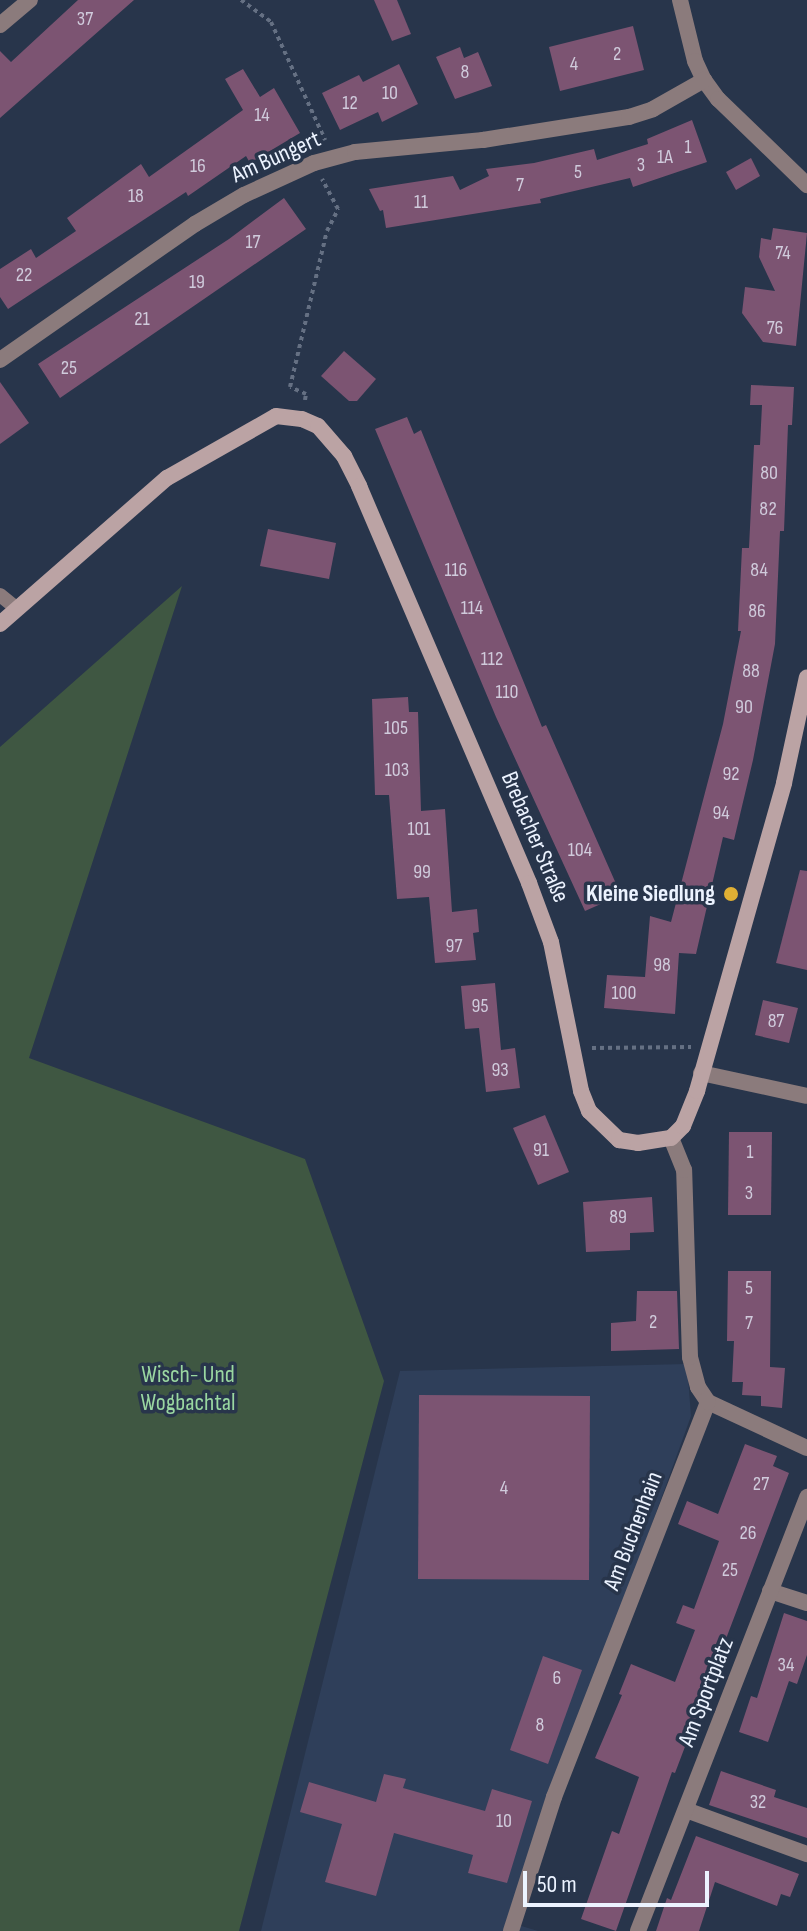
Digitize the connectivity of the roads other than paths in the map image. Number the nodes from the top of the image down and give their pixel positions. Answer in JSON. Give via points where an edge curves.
{"nodes":[{"id":1,"x":30,"y":0,"type":"edge"},
{"id":2,"x":680,"y":0,"type":"edge"},
{"id":3,"x":0,"y":25,"type":"edge"},
{"id":4,"x":704,"y":80,"type":"junction"},
{"id":5,"x":807,"y":185,"type":"edge"},
{"id":6,"x":0,"y":360,"type":"edge"},
{"id":7,"x":0,"y":595,"type":"edge"},
{"id":8,"x":16,"y":608,"type":"junction"},
{"id":9,"x":0,"y":624,"type":"edge"},
{"id":10,"x":807,"y":677,"type":"edge"},
{"id":11,"x":701,"y":1073,"type":"junction"},
{"id":12,"x":807,"y":1096,"type":"edge"},
{"id":13,"x":671,"y":1138,"type":"junction"},
{"id":14,"x":708,"y":1402,"type":"junction"},
{"id":15,"x":807,"y":1448,"type":"edge"},
{"id":16,"x":807,"y":1497,"type":"edge"},
{"id":17,"x":770,"y":1591,"type":"junction"},
{"id":18,"x":807,"y":1603,"type":"edge"},
{"id":19,"x":686,"y":1810,"type":"junction"},
{"id":20,"x":807,"y":1854,"type":"edge"},
{"id":21,"x":511,"y":1931,"type":"edge"},
{"id":22,"x":638,"y":1931,"type":"edge"}],
"edges":[{"from":1,"to":3,"type":"street"},
{"from":2,"to":4,"type":"street"},
{"from":4,"to":5,"type":"street"},
{"from":4,"to":6,"type":"street","name":"Am Bungert","via":[[629,117],[314,163],[195,224]]},
{"from":7,"to":8,"type":"lane"},
{"from":8,"to":9,"type":"street"},
{"from":8,"to":13,"type":"street","name":"Brebacher Straße","via":[[167,478],[276,416],[318,426],[344,456],[541,913],[589,1111],[619,1140]]},
{"from":10,"to":11,"type":"street","via":[[792,755]]},
{"from":11,"to":12,"type":"street"},
{"from":11,"to":13,"type":"street","via":[[691,1110]]},
{"from":13,"to":14,"type":"street","via":[[684,1170],[690,1357]]},
{"from":14,"to":15,"type":"street"},
{"from":14,"to":21,"type":"street","name":"Am Buchenhain","via":[[554,1797]]},
{"from":16,"to":17,"type":"street","name":"Am Sportplatz"},
{"from":17,"to":18,"type":"street"},
{"from":17,"to":19,"type":"street","name":"Am Sportplatz"},
{"from":19,"to":20,"type":"street"},
{"from":19,"to":22,"type":"street","name":"Am Sportplatz"}]}
